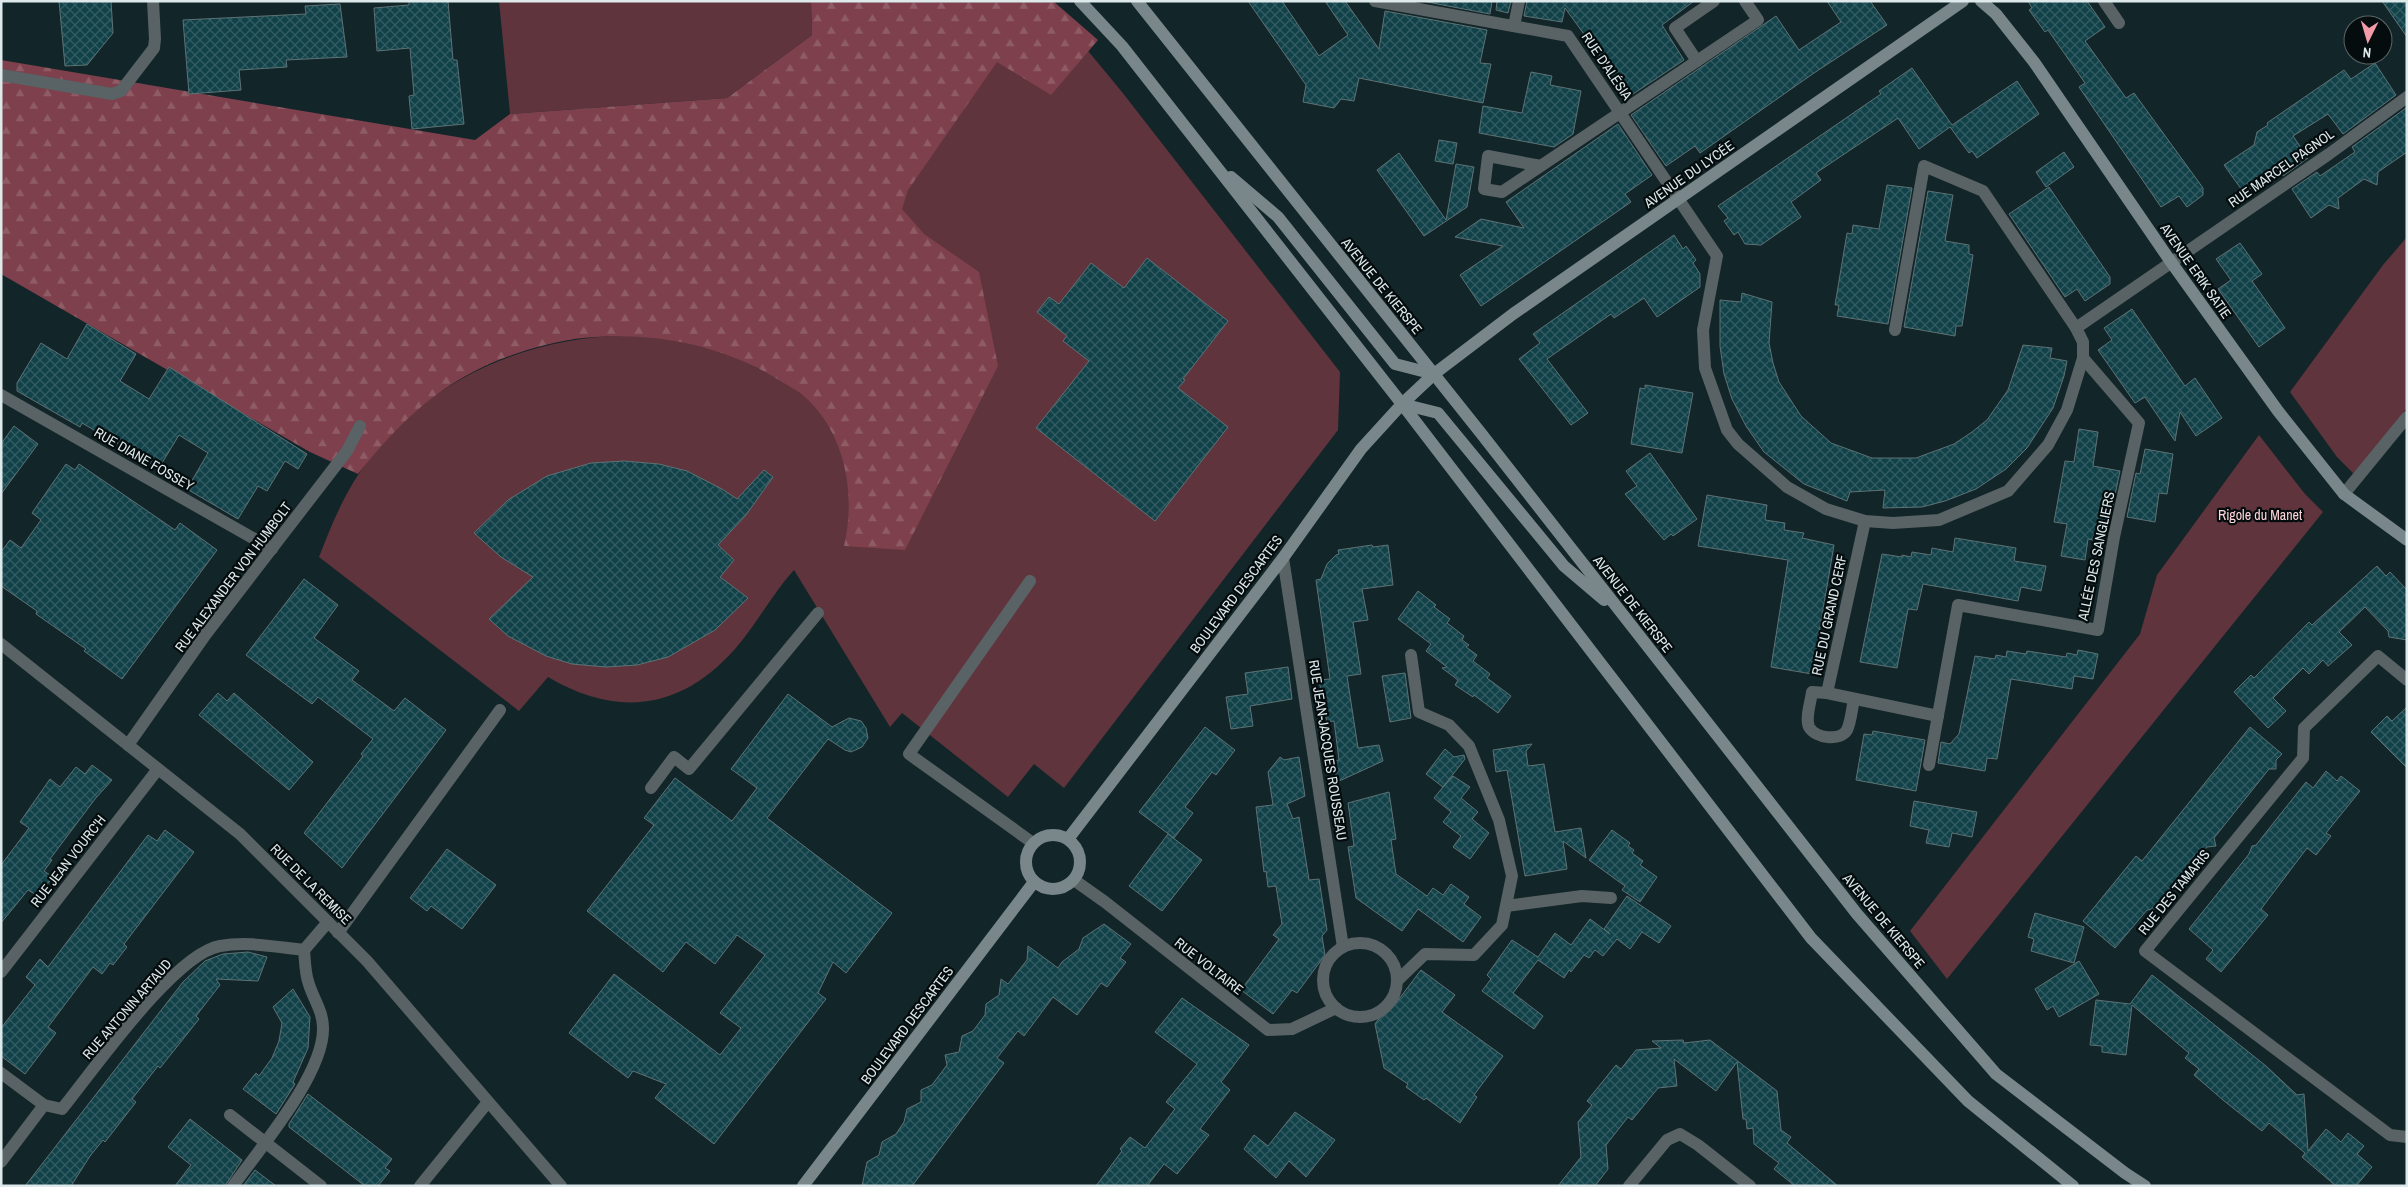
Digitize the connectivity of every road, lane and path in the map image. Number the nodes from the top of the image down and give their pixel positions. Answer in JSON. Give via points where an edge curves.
{"nodes":[{"id":1,"x":152,"y":1,"type":"edge"},
{"id":2,"x":1080,"y":1,"type":"edge"},
{"id":3,"x":1137,"y":1,"type":"edge"},
{"id":4,"x":1375,"y":1,"type":"edge"},
{"id":5,"x":1519,"y":1,"type":"edge"},
{"id":6,"x":1714,"y":1,"type":"edge"},
{"id":7,"x":1745,"y":1,"type":"edge"},
{"id":8,"x":1963,"y":1,"type":"edge"},
{"id":9,"x":1981,"y":1,"type":"edge"},
{"id":10,"x":2104,"y":1,"type":"edge"},
{"id":11,"x":2119,"y":23,"type":"dead end"},
{"id":12,"x":1514,"y":26,"type":"junction"},
{"id":13,"x":1697,"y":61,"type":"junction"},
{"id":14,"x":1,"y":75,"type":"edge"},
{"id":15,"x":2407,"y":98,"type":"edge"},
{"id":16,"x":1620,"y":113,"type":"junction"},
{"id":17,"x":1211,"y":160,"type":"junction"},
{"id":18,"x":1541,"y":166,"type":"dead end"},
{"id":19,"x":1680,"y":200,"type":"junction"},
{"id":20,"x":2171,"y":262,"type":"junction"},
{"id":21,"x":2076,"y":328,"type":"junction"},
{"id":22,"x":1895,"y":330,"type":"dead end"},
{"id":23,"x":2083,"y":358,"type":"junction"},
{"id":24,"x":1434,"y":374,"type":"junction"},
{"id":25,"x":1,"y":395,"type":"edge"},
{"id":26,"x":1402,"y":404,"type":"junction"},
{"id":27,"x":2407,"y":417,"type":"edge"},
{"id":28,"x":360,"y":426,"type":"dead end"},
{"id":29,"x":2344,"y":494,"type":"junction"},
{"id":30,"x":1865,"y":520,"type":"junction"},
{"id":31,"x":2407,"y":540,"type":"edge"},
{"id":32,"x":272,"y":548,"type":"junction"},
{"id":33,"x":1283,"y":558,"type":"junction"},
{"id":34,"x":1030,"y":581,"type":"dead end"},
{"id":35,"x":818,"y":613,"type":"dead end"},
{"id":36,"x":1624,"y":617,"type":"junction"},
{"id":37,"x":1,"y":644,"type":"edge"},
{"id":38,"x":1411,"y":655,"type":"dead end"},
{"id":39,"x":2407,"y":680,"type":"edge"},
{"id":40,"x":1827,"y":693,"type":"junction"},
{"id":41,"x":1854,"y":699,"type":"junction"},
{"id":42,"x":500,"y":710,"type":"dead end"},
{"id":43,"x":1938,"y":716,"type":"junction"},
{"id":44,"x":128,"y":745,"type":"junction"},
{"id":45,"x":1929,"y":765,"type":"dead end"},
{"id":46,"x":158,"y":769,"type":"junction"},
{"id":47,"x":651,"y":788,"type":"dead end"},
{"id":48,"x":1068,"y":839,"type":"junction"},
{"id":49,"x":1033,"y":843,"type":"junction"},
{"id":50,"x":1074,"y":880,"type":"junction"},
{"id":51,"x":1034,"y":882,"type":"junction"},
{"id":52,"x":1611,"y":898,"type":"dead end"},
{"id":53,"x":1506,"y":906,"type":"junction"},
{"id":54,"x":328,"y":922,"type":"junction"},
{"id":55,"x":338,"y":933,"type":"junction"},
{"id":56,"x":1343,"y":947,"type":"junction"},
{"id":57,"x":304,"y":950,"type":"junction"},
{"id":58,"x":1,"y":972,"type":"edge"},
{"id":59,"x":1396,"y":981,"type":"junction"},
{"id":60,"x":1336,"y":1008,"type":"junction"},
{"id":61,"x":1,"y":1073,"type":"edge"},
{"id":62,"x":488,"y":1102,"type":"junction"},
{"id":63,"x":44,"y":1106,"type":"junction"},
{"id":64,"x":230,"y":1115,"type":"dead end"},
{"id":65,"x":2407,"y":1137,"type":"edge"},
{"id":66,"x":265,"y":1142,"type":"junction"},
{"id":67,"x":1,"y":1162,"type":"edge"},
{"id":68,"x":233,"y":1186,"type":"edge"},
{"id":69,"x":321,"y":1186,"type":"edge"},
{"id":70,"x":420,"y":1186,"type":"edge"},
{"id":71,"x":561,"y":1186,"type":"edge"},
{"id":72,"x":803,"y":1186,"type":"edge"},
{"id":73,"x":1629,"y":1186,"type":"edge"},
{"id":74,"x":1750,"y":1186,"type":"edge"},
{"id":75,"x":2073,"y":1186,"type":"edge"},
{"id":76,"x":2145,"y":1186,"type":"edge"}],
"edges":[{"from":1,"to":14,"type":"street","via":[[154,48],[121,91],[112,94]]},
{"from":2,"to":17,"type":"main road","via":[[1122,46]]},
{"from":3,"to":24,"type":"main road","name":"AVENUE DE KIERSPE"},
{"from":4,"to":12,"type":"street","name":"RUE D'ALÉSIA"},
{"from":5,"to":12,"type":"street"},
{"from":6,"to":13,"type":"street","via":[[1675,28]]},
{"from":7,"to":13,"type":"street","via":[[1758,20]]},
{"from":8,"to":19,"type":"main road","name":"AVENUE DU LYCÉE"},
{"from":9,"to":20,"type":"main road","name":"AVENUE ERIK SATIE","via":[[1996,14],[2034,62]]},
{"from":10,"to":11,"type":"street"},
{"from":12,"to":16,"type":"street","name":"RUE D'ALÉSIA","via":[[1568,36]]},
{"from":13,"to":16,"type":"street"},
{"from":15,"to":20,"type":"street","name":"RUE MARCEL PAGNOL"},
{"from":16,"to":18,"type":"street"},
{"from":16,"to":19,"type":"street","name":"RUE D'ALÉSIA"},
{"from":17,"to":24,"type":"main road","via":[[1278,217],[1395,364]]},
{"from":17,"to":26,"type":"main road"},
{"from":19,"to":24,"type":"main road","name":"AVENUE DU LYCÉE","via":[[1513,314]]},
{"from":19,"to":30,"type":"street","name":"RUE D'ALÉSIA","via":[[1717,256],[1704,330],[1706,368],[1727,430],[1738,444],[1787,487],[1826,509]]},
{"from":20,"to":21,"type":"street","name":"RUE MARCEL PAGNOL"},
{"from":20,"to":29,"type":"main road","name":"AVENUE ERIK SATIE","via":[[2278,411]]},
{"from":21,"to":22,"type":"street","via":[[1983,191],[1924,166]]},
{"from":21,"to":23,"type":"street","via":[[2083,342]]},
{"from":23,"to":30,"type":"street","name":"RUE D'ALÉSIA","via":[[2067,410],[2048,445],[2008,491],[1939,520],[1893,523]]},
{"from":23,"to":43,"type":"street","name":"ALLÉE DES SANGLIERS","via":[[2139,423],[2098,630],[1958,604]]},
{"from":24,"to":26,"type":"main road","name":"BOULEVARD DESCARTES"},
{"from":24,"to":36,"type":"main road","name":"AVENUE DE KIERSPE"},
{"from":25,"to":32,"type":"street","name":"RUE DIANE FOSSEY"},
{"from":26,"to":33,"type":"main road","name":"BOULEVARD DESCARTES","via":[[1360,449]]},
{"from":26,"to":36,"type":"main road","via":[[1438,413],[1564,566]]},
{"from":26,"to":75,"type":"main road","via":[[1811,938],[1968,1101]]},
{"from":27,"to":29,"type":"street"},
{"from":28,"to":32,"type":"street","name":"RUE ALEXANDER VON HUMBOLT","via":[[347,451]]},
{"from":29,"to":31,"type":"main road","name":"AVENUE ERIK SATIE"},
{"from":30,"to":40,"type":"street","name":"RUE DU GRAND CERF"},
{"from":32,"to":44,"type":"street","name":"RUE ALEXANDER VON HUMBOLT","via":[[206,634]]},
{"from":33,"to":48,"type":"main road","name":"BOULEVARD DESCARTES"},
{"from":33,"to":56,"type":"street","name":"RUE JEAN-JACQUES ROUSSEAU"},
{"from":34,"to":49,"type":"street","via":[[909,754]]},
{"from":35,"to":47,"type":"street","via":[[690,769],[674,757]]},
{"from":36,"to":76,"type":"main road","name":"AVENUE DE KIERSPE","via":[[1857,914],[1996,1074]]},
{"from":37,"to":44,"type":"street","name":"RUE DE LA REMISE"},
{"from":38,"to":53,"type":"street","via":[[1419,712],[1449,725],[1469,746],[1499,820],[1512,876]]},
{"from":39,"to":65,"type":"street","name":"RUE DES TAMARIS","via":[[2378,656],[2304,728],[2303,758],[2145,951],[2390,1135]]},
{"from":40,"to":41,"type":"street","name":"RUE DU GRAND CERF"},
{"from":40,"to":41,"type":"street","via":[[1812,692],[1808,722],[1809,728],[1818,735],[1832,738],[1847,730]]},
{"from":41,"to":43,"type":"street","name":"RUE DU GRAND CERF"},
{"from":42,"to":55,"type":"street"},
{"from":43,"to":45,"type":"street","name":"ALLÉE DES SANGLIERS"},
{"from":44,"to":46,"type":"street","name":"RUE DE LA REMISE"},
{"from":46,"to":54,"type":"street","name":"RUE DE LA REMISE","via":[[240,834]]},
{"from":46,"to":58,"type":"street","name":"RUE JEAN VOURC'H"},
{"from":48,"to":49,"type":"main road","via":[[1054,834]]},
{"from":48,"to":50,"type":"main road","via":[[1079,851],[1078,874]]},
{"from":49,"to":51,"type":"main road","via":[[1026,867]]},
{"from":50,"to":51,"type":"main road","via":[[1059,889]]},
{"from":50,"to":60,"type":"street","name":"RUE VOLTAIRE","via":[[1268,1030],[1292,1029]]},
{"from":51,"to":72,"type":"main road","name":"BOULEVARD DESCARTES"},
{"from":52,"to":53,"type":"street","via":[[1582,896]]},
{"from":53,"to":59,"type":"street","via":[[1502,925],[1474,955],[1425,954]]},
{"from":54,"to":55,"type":"street","name":"RUE DE LA REMISE"},
{"from":54,"to":57,"type":"street"},
{"from":55,"to":62,"type":"street","name":"RUE DE LA REMISE","via":[[367,961]]},
{"from":56,"to":59,"type":"street","via":[[1370,944],[1381,950],[1395,969]]},
{"from":56,"to":60,"type":"street","via":[[1332,955],[1323,978],[1324,991]]},
{"from":57,"to":63,"type":"street","name":"RUE ANTONIN ARTAUD","via":[[246,944],[218,946],[193,958],[139,1013],[62,1109]]},
{"from":57,"to":66,"type":"street","via":[[307,980],[318,1001],[323,1026],[322,1044],[304,1084]]},
{"from":59,"to":60,"type":"street","via":[[1393,996],[1375,1014],[1360,1017]]},
{"from":61,"to":63,"type":"street"},
{"from":62,"to":70,"type":"street"},
{"from":62,"to":71,"type":"street","name":"RUE DE LA REMISE"},
{"from":63,"to":67,"type":"street"},
{"from":64,"to":66,"type":"street"},
{"from":66,"to":68,"type":"street"},
{"from":66,"to":69,"type":"street"},
{"from":73,"to":74,"type":"street","via":[[1666,1140],[1680,1134]]}]}
